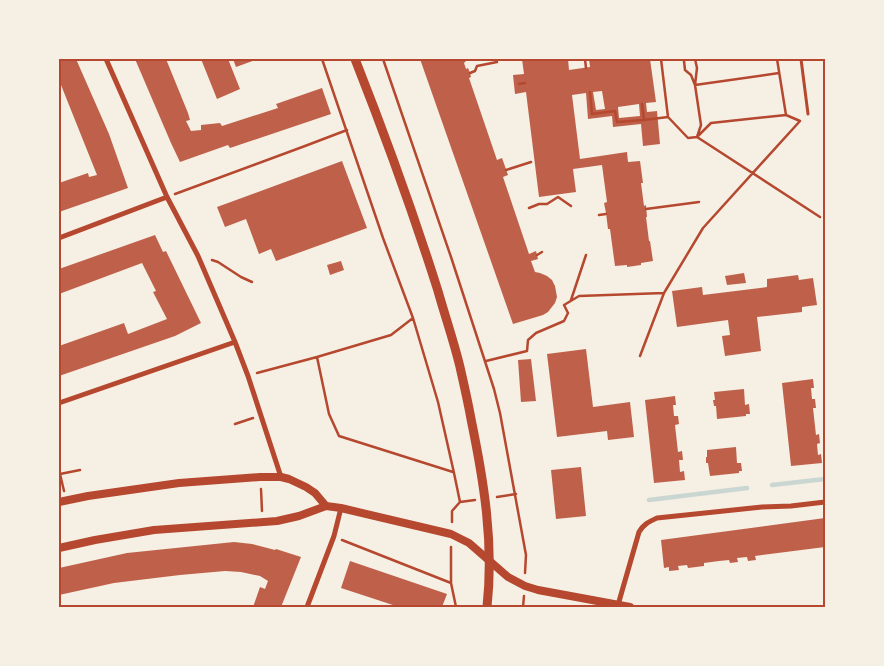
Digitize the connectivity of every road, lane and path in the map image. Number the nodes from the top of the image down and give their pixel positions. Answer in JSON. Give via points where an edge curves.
{"nodes":[{"id":1,"x":106,"y":59,"type":"edge"},
{"id":2,"x":322,"y":59,"type":"edge"},
{"id":3,"x":356,"y":59,"type":"edge"},
{"id":4,"x":383,"y":59,"type":"edge"},
{"id":5,"x":585,"y":59,"type":"edge"},
{"id":6,"x":661,"y":59,"type":"edge"},
{"id":7,"x":686,"y":59,"type":"edge"},
{"id":8,"x":696,"y":59,"type":"edge"},
{"id":9,"x":777,"y":59,"type":"edge"},
{"id":10,"x":801,"y":59,"type":"edge"},
{"id":11,"x":498,"y":62,"type":"dead end"},
{"id":12,"x":586,"y":68,"type":"dead end"},
{"id":13,"x":470,"y":73,"type":"dead end"},
{"id":14,"x":779,"y":73,"type":"junction"},
{"id":15,"x":525,"y":83,"type":"dead end"},
{"id":16,"x":520,"y":84,"type":"dead end"},
{"id":17,"x":695,"y":84,"type":"junction"},
{"id":18,"x":590,"y":92,"type":"dead end"},
{"id":19,"x":642,"y":104,"type":"dead end"},
{"id":20,"x":808,"y":114,"type":"dead end"},
{"id":21,"x":786,"y":115,"type":"junction"},
{"id":22,"x":668,"y":117,"type":"junction"},
{"id":23,"x":644,"y":120,"type":"junction"},
{"id":24,"x":347,"y":130,"type":"junction"},
{"id":25,"x":697,"y":137,"type":"junction"},
{"id":26,"x":531,"y":162,"type":"dead end"},
{"id":27,"x":506,"y":170,"type":"dead end"},
{"id":28,"x":753,"y":173,"type":"junction"},
{"id":29,"x":167,"y":197,"type":"junction"},
{"id":30,"x":699,"y":202,"type":"dead end"},
{"id":31,"x":570,"y":206,"type":"dead end"},
{"id":32,"x":529,"y":208,"type":"dead end"},
{"id":33,"x":646,"y":209,"type":"dead end"},
{"id":34,"x":606,"y":214,"type":"dead end"},
{"id":35,"x":600,"y":215,"type":"dead end"},
{"id":36,"x":820,"y":217,"type":"dead end"},
{"id":37,"x":59,"y":238,"type":"edge"},
{"id":38,"x":542,"y":252,"type":"dead end"},
{"id":39,"x":537,"y":255,"type":"dead end"},
{"id":40,"x":586,"y":255,"type":"dead end"},
{"id":41,"x":198,"y":256,"type":"junction"},
{"id":42,"x":252,"y":282,"type":"dead end"},
{"id":43,"x":664,"y":293,"type":"junction"},
{"id":44,"x":570,"y":301,"type":"junction"},
{"id":45,"x":413,"y":318,"type":"junction"},
{"id":46,"x":235,"y":342,"type":"junction"},
{"id":47,"x":640,"y":356,"type":"dead end"},
{"id":48,"x":317,"y":357,"type":"junction"},
{"id":49,"x":486,"y":361,"type":"junction"},
{"id":50,"x":248,"y":376,"type":"junction"},
{"id":51,"x":59,"y":403,"type":"edge"},
{"id":52,"x":241,"y":422,"type":"dead end"},
{"id":53,"x":235,"y":424,"type":"dead end"},
{"id":54,"x":80,"y":470,"type":"dead end"},
{"id":55,"x":454,"y":473,"type":"junction"},
{"id":56,"x":281,"y":477,"type":"junction"},
{"id":57,"x":260,"y":478,"type":"junction"},
{"id":58,"x":62,"y":482,"type":"dead end"},
{"id":59,"x":59,"y":502,"type":"edge"},
{"id":60,"x":460,"y":502,"type":"dead end"},
{"id":61,"x":825,"y":502,"type":"edge"},
{"id":62,"x":326,"y":506,"type":"junction"},
{"id":63,"x":341,"y":508,"type":"junction"},
{"id":64,"x":263,"y":522,"type":"junction"},
{"id":65,"x":334,"y":536,"type":"junction"},
{"id":66,"x":59,"y":548,"type":"edge"},
{"id":67,"x":490,"y":560,"type":"junction"},
{"id":68,"x":525,"y":586,"type":"junction"},
{"id":69,"x":618,"y":605,"type":"junction"},
{"id":70,"x":308,"y":607,"type":"edge"},
{"id":71,"x":456,"y":607,"type":"edge"},
{"id":72,"x":487,"y":607,"type":"edge"},
{"id":73,"x":630,"y":607,"type":"edge"}],
"edges":[{"from":1,"to":29,"type":"street"},
{"from":2,"to":24,"type":"path"},
{"from":3,"to":67,"type":"main road","via":[[417,225],[460,366],[486,499]]},
{"from":4,"to":49,"type":"path"},
{"from":5,"to":12,"type":"path"},
{"from":6,"to":22,"type":"path"},
{"from":7,"to":17,"type":"path","via":[[685,70],[692,75]]},
{"from":8,"to":17,"type":"path"},
{"from":9,"to":14,"type":"path"},
{"from":10,"to":20,"type":"lane"},
{"from":11,"to":13,"type":"path","via":[[477,66]]},
{"from":14,"to":17,"type":"path"},
{"from":14,"to":21,"type":"path"},
{"from":15,"to":16,"type":"path"},
{"from":17,"to":25,"type":"path","via":[[701,125]]},
{"from":18,"to":23,"type":"path","via":[[592,114],[615,111],[617,122]]},
{"from":19,"to":23,"type":"path"},
{"from":21,"to":25,"type":"path","via":[[711,124]]},
{"from":21,"to":28,"type":"path","via":[[800,122]]},
{"from":22,"to":23,"type":"path"},
{"from":22,"to":25,"type":"path","via":[[688,138]]},
{"from":24,"to":29,"type":"path"},
{"from":24,"to":45,"type":"path"},
{"from":25,"to":28,"type":"path"},
{"from":26,"to":27,"type":"path"},
{"from":28,"to":36,"type":"path"},
{"from":28,"to":43,"type":"path","via":[[703,228]]},
{"from":29,"to":37,"type":"street"},
{"from":29,"to":41,"type":"street"},
{"from":30,"to":33,"type":"path"},
{"from":31,"to":32,"type":"path","via":[[558,196],[546,204]]},
{"from":34,"to":35,"type":"path"},
{"from":38,"to":39,"type":"path"},
{"from":40,"to":44,"type":"path"},
{"from":41,"to":42,"type":"path","via":[[218,262]]},
{"from":41,"to":46,"type":"street"},
{"from":43,"to":44,"type":"path","via":[[579,296]]},
{"from":43,"to":47,"type":"path"},
{"from":44,"to":49,"type":"path","via":[[564,305],[568,313],[564,322],[536,333],[528,340],[527,351]]},
{"from":45,"to":48,"type":"path","via":[[391,335]]},
{"from":45,"to":55,"type":"path","via":[[438,402]]},
{"from":46,"to":50,"type":"street"},
{"from":46,"to":51,"type":"street"},
{"from":48,"to":50,"type":"path"},
{"from":48,"to":55,"type":"path","via":[[329,414],[339,436]]},
{"from":49,"to":68,"type":"path","via":[[500,413],[522,529],[526,555]]},
{"from":50,"to":56,"type":"street"},
{"from":52,"to":53,"type":"path"},
{"from":54,"to":58,"type":"path","via":[[60,474]]},
{"from":55,"to":60,"type":"path"},
{"from":56,"to":57,"type":"street"},
{"from":56,"to":62,"type":"street","via":[[306,487]]},
{"from":57,"to":59,"type":"street","via":[[179,483]]},
{"from":57,"to":64,"type":"path"},
{"from":61,"to":69,"type":"street","via":[[649,521],[639,532]]},
{"from":62,"to":63,"type":"street"},
{"from":62,"to":64,"type":"street","via":[[299,516]]},
{"from":63,"to":65,"type":"street"},
{"from":63,"to":67,"type":"street","via":[[451,534],[469,542]]},
{"from":64,"to":66,"type":"street","via":[[154,530]]},
{"from":65,"to":70,"type":"street"},
{"from":65,"to":71,"type":"path","via":[[451,582]]},
{"from":67,"to":68,"type":"street","via":[[508,577]]},
{"from":67,"to":72,"type":"main road"},
{"from":68,"to":69,"type":"street"},
{"from":69,"to":73,"type":"street"}]}
